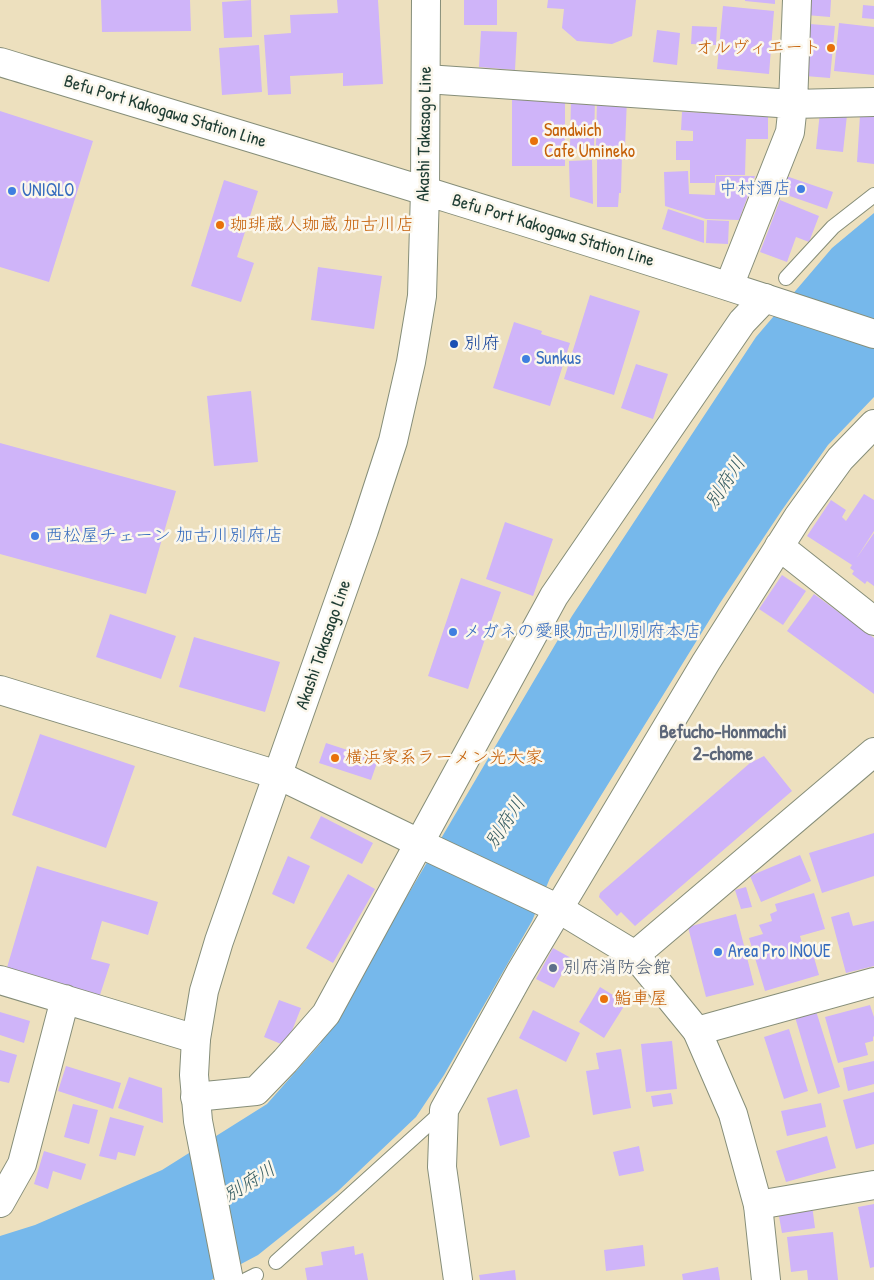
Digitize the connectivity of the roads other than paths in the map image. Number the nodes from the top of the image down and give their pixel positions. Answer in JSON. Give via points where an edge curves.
{"nodes":[{"id":1,"x":426,"y":0,"type":"edge"},
{"id":2,"x":797,"y":0,"type":"edge"},
{"id":3,"x":0,"y":62,"type":"edge"},
{"id":4,"x":426,"y":79,"type":"junction"},
{"id":5,"x":874,"y":102,"type":"edge"},
{"id":6,"x":793,"y":104,"type":"junction"},
{"id":7,"x":425,"y":191,"type":"junction"},
{"id":8,"x":874,"y":194,"type":"edge"},
{"id":9,"x":786,"y":278,"type":"dead end"},
{"id":10,"x":729,"y":286,"type":"junction"},
{"id":11,"x":766,"y":298,"type":"junction"},
{"id":12,"x":874,"y":334,"type":"edge"},
{"id":13,"x":874,"y":424,"type":"edge"},
{"id":14,"x":779,"y":546,"type":"junction"},
{"id":15,"x":874,"y":620,"type":"edge"},
{"id":16,"x":0,"y":690,"type":"edge"},
{"id":17,"x":874,"y":752,"type":"edge"},
{"id":18,"x":278,"y":775,"type":"junction"},
{"id":19,"x":419,"y":843,"type":"junction"},
{"id":20,"x":559,"y":909,"type":"junction"},
{"id":21,"x":635,"y":955,"type":"junction"},
{"id":22,"x":0,"y":980,"type":"edge"},
{"id":23,"x":874,"y":982,"type":"edge"},
{"id":24,"x":65,"y":999,"type":"junction"},
{"id":25,"x":697,"y":1031,"type":"junction"},
{"id":26,"x":196,"y":1039,"type":"junction"},
{"id":27,"x":196,"y":1109,"type":"junction"},
{"id":28,"x":444,"y":1110,"type":"junction"},
{"id":29,"x":874,"y":1185,"type":"edge"},
{"id":30,"x":0,"y":1204,"type":"edge"},
{"id":31,"x":758,"y":1205,"type":"junction"},
{"id":32,"x":276,"y":1262,"type":"dead end"},
{"id":33,"x":228,"y":1280,"type":"edge"},
{"id":34,"x":458,"y":1280,"type":"edge"},
{"id":35,"x":766,"y":1280,"type":"edge"}],
"edges":[{"from":1,"to":4,"type":"street","name":"Akashi Takasago Line"},
{"from":2,"to":6,"type":"street"},
{"from":3,"to":7,"type":"street","name":"Befu Port Kakogawa Station Line"},
{"from":4,"to":6,"type":"street"},
{"from":4,"to":7,"type":"street","name":"Akashi Takasago Line"},
{"from":5,"to":6,"type":"street"},
{"from":6,"to":10,"type":"street","via":[[790,132]]},
{"from":7,"to":10,"type":"street","name":"Befu Port Kakogawa Station Line"},
{"from":7,"to":18,"type":"street","name":"Akashi Takasago Line","via":[[422,296],[393,441]]},
{"from":8,"to":9,"type":"lane","via":[[833,227]]},
{"from":10,"to":11,"type":"street","name":"Befu Port Kakogawa Station Line"},
{"from":11,"to":12,"type":"street","name":"Befu Port Kakogawa Station Line"},
{"from":11,"to":19,"type":"street","via":[[742,322],[554,596]]},
{"from":13,"to":14,"type":"street","via":[[840,459]]},
{"from":14,"to":15,"type":"street"},
{"from":14,"to":20,"type":"street"},
{"from":16,"to":18,"type":"street"},
{"from":17,"to":21,"type":"street"},
{"from":18,"to":19,"type":"street"},
{"from":18,"to":26,"type":"street","name":"Akashi Takasago Line","via":[[219,941],[204,991]]},
{"from":19,"to":20,"type":"street"},
{"from":19,"to":27,"type":"street","via":[[326,1014],[256,1091]]},
{"from":20,"to":21,"type":"street"},
{"from":20,"to":28,"type":"street"},
{"from":21,"to":25,"type":"street"},
{"from":22,"to":24,"type":"street"},
{"from":23,"to":25,"type":"street"},
{"from":24,"to":26,"type":"street"},
{"from":24,"to":30,"type":"street","via":[[22,1164]]},
{"from":25,"to":31,"type":"street","via":[[733,1114]]},
{"from":26,"to":27,"type":"street","name":"Akashi Takasago Line"},
{"from":27,"to":33,"type":"street","name":"Akashi Takasago Line"},
{"from":28,"to":32,"type":"lane"},
{"from":28,"to":34,"type":"street","via":[[442,1167]]},
{"from":29,"to":31,"type":"street"},
{"from":31,"to":35,"type":"street"}]}
